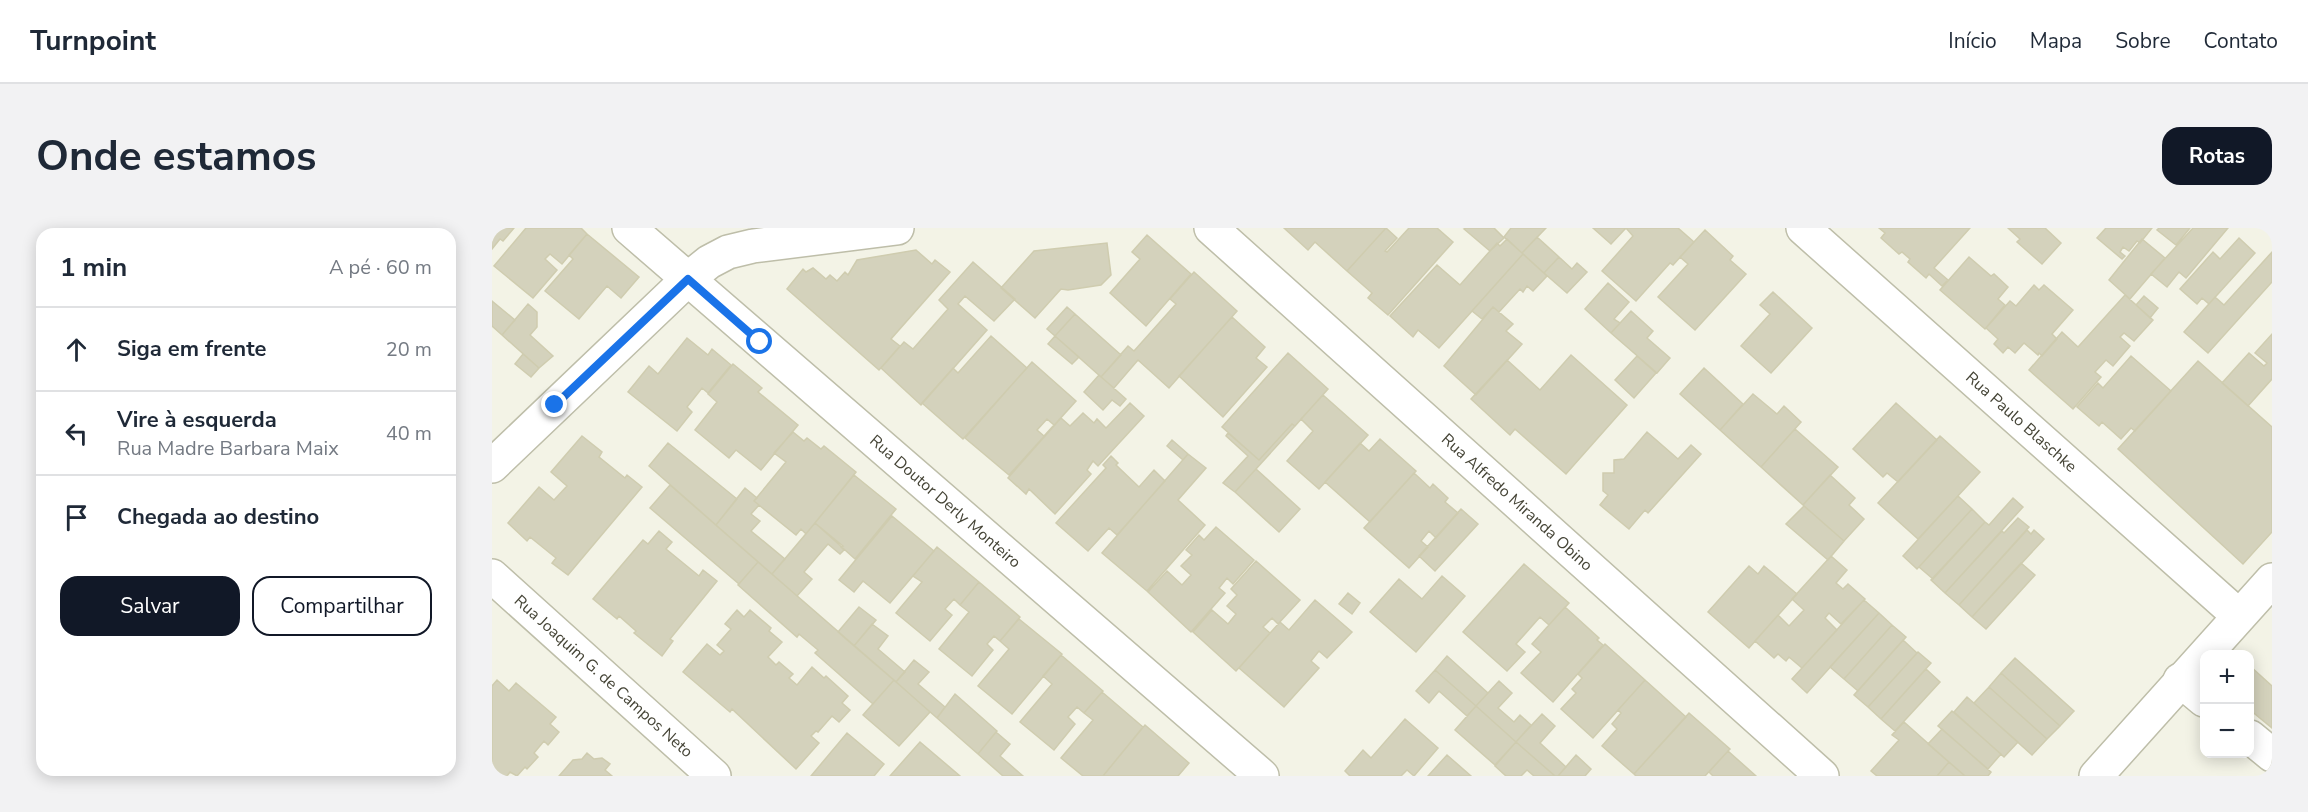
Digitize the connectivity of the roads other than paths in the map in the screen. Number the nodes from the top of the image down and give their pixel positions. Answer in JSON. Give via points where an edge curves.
{"nodes":[{"id":1,"x":629,"y":228,"type":"edge"},
{"id":2,"x":897,"y":228,"type":"edge"},
{"id":3,"x":1211,"y":228,"type":"edge"},
{"id":4,"x":1803,"y":228,"type":"edge"},
{"id":5,"x":688,"y":279,"type":"junction"},
{"id":6,"x":492,"y":466,"type":"edge"},
{"id":7,"x":492,"y":576,"type":"edge"},
{"id":8,"x":2272,"y":580,"type":"edge"},
{"id":9,"x":2239,"y":616,"type":"junction"},
{"id":10,"x":2192,"y":690,"type":"edge"},
{"id":11,"x":2254,"y":739,"type":"edge"},
{"id":12,"x":2272,"y":755,"type":"edge"},
{"id":13,"x":1248,"y":772,"type":"edge"},
{"id":14,"x":714,"y":776,"type":"edge"},
{"id":15,"x":1822,"y":776,"type":"edge"},
{"id":16,"x":2096,"y":776,"type":"edge"}],
"edges":[{"from":1,"to":5,"type":"street","name":"Rua Doutor Derly Monteiro"},
{"from":2,"to":5,"type":"street","via":[[728,252]]},
{"from":3,"to":15,"type":"street","name":"Rua Alfredo Miranda Obino"},
{"from":4,"to":9,"type":"street","name":"Rua Paulo Blaschke"},
{"from":5,"to":6,"type":"street"},
{"from":5,"to":13,"type":"street","name":"Rua Doutor Derly Monteiro"},
{"from":7,"to":14,"type":"street","name":"Rua Joaquim G. de Campos Neto"},
{"from":8,"to":9,"type":"street"},
{"from":9,"to":10,"type":"street"},
{"from":10,"to":16,"type":"street"},
{"from":11,"to":12,"type":"street"}]}
